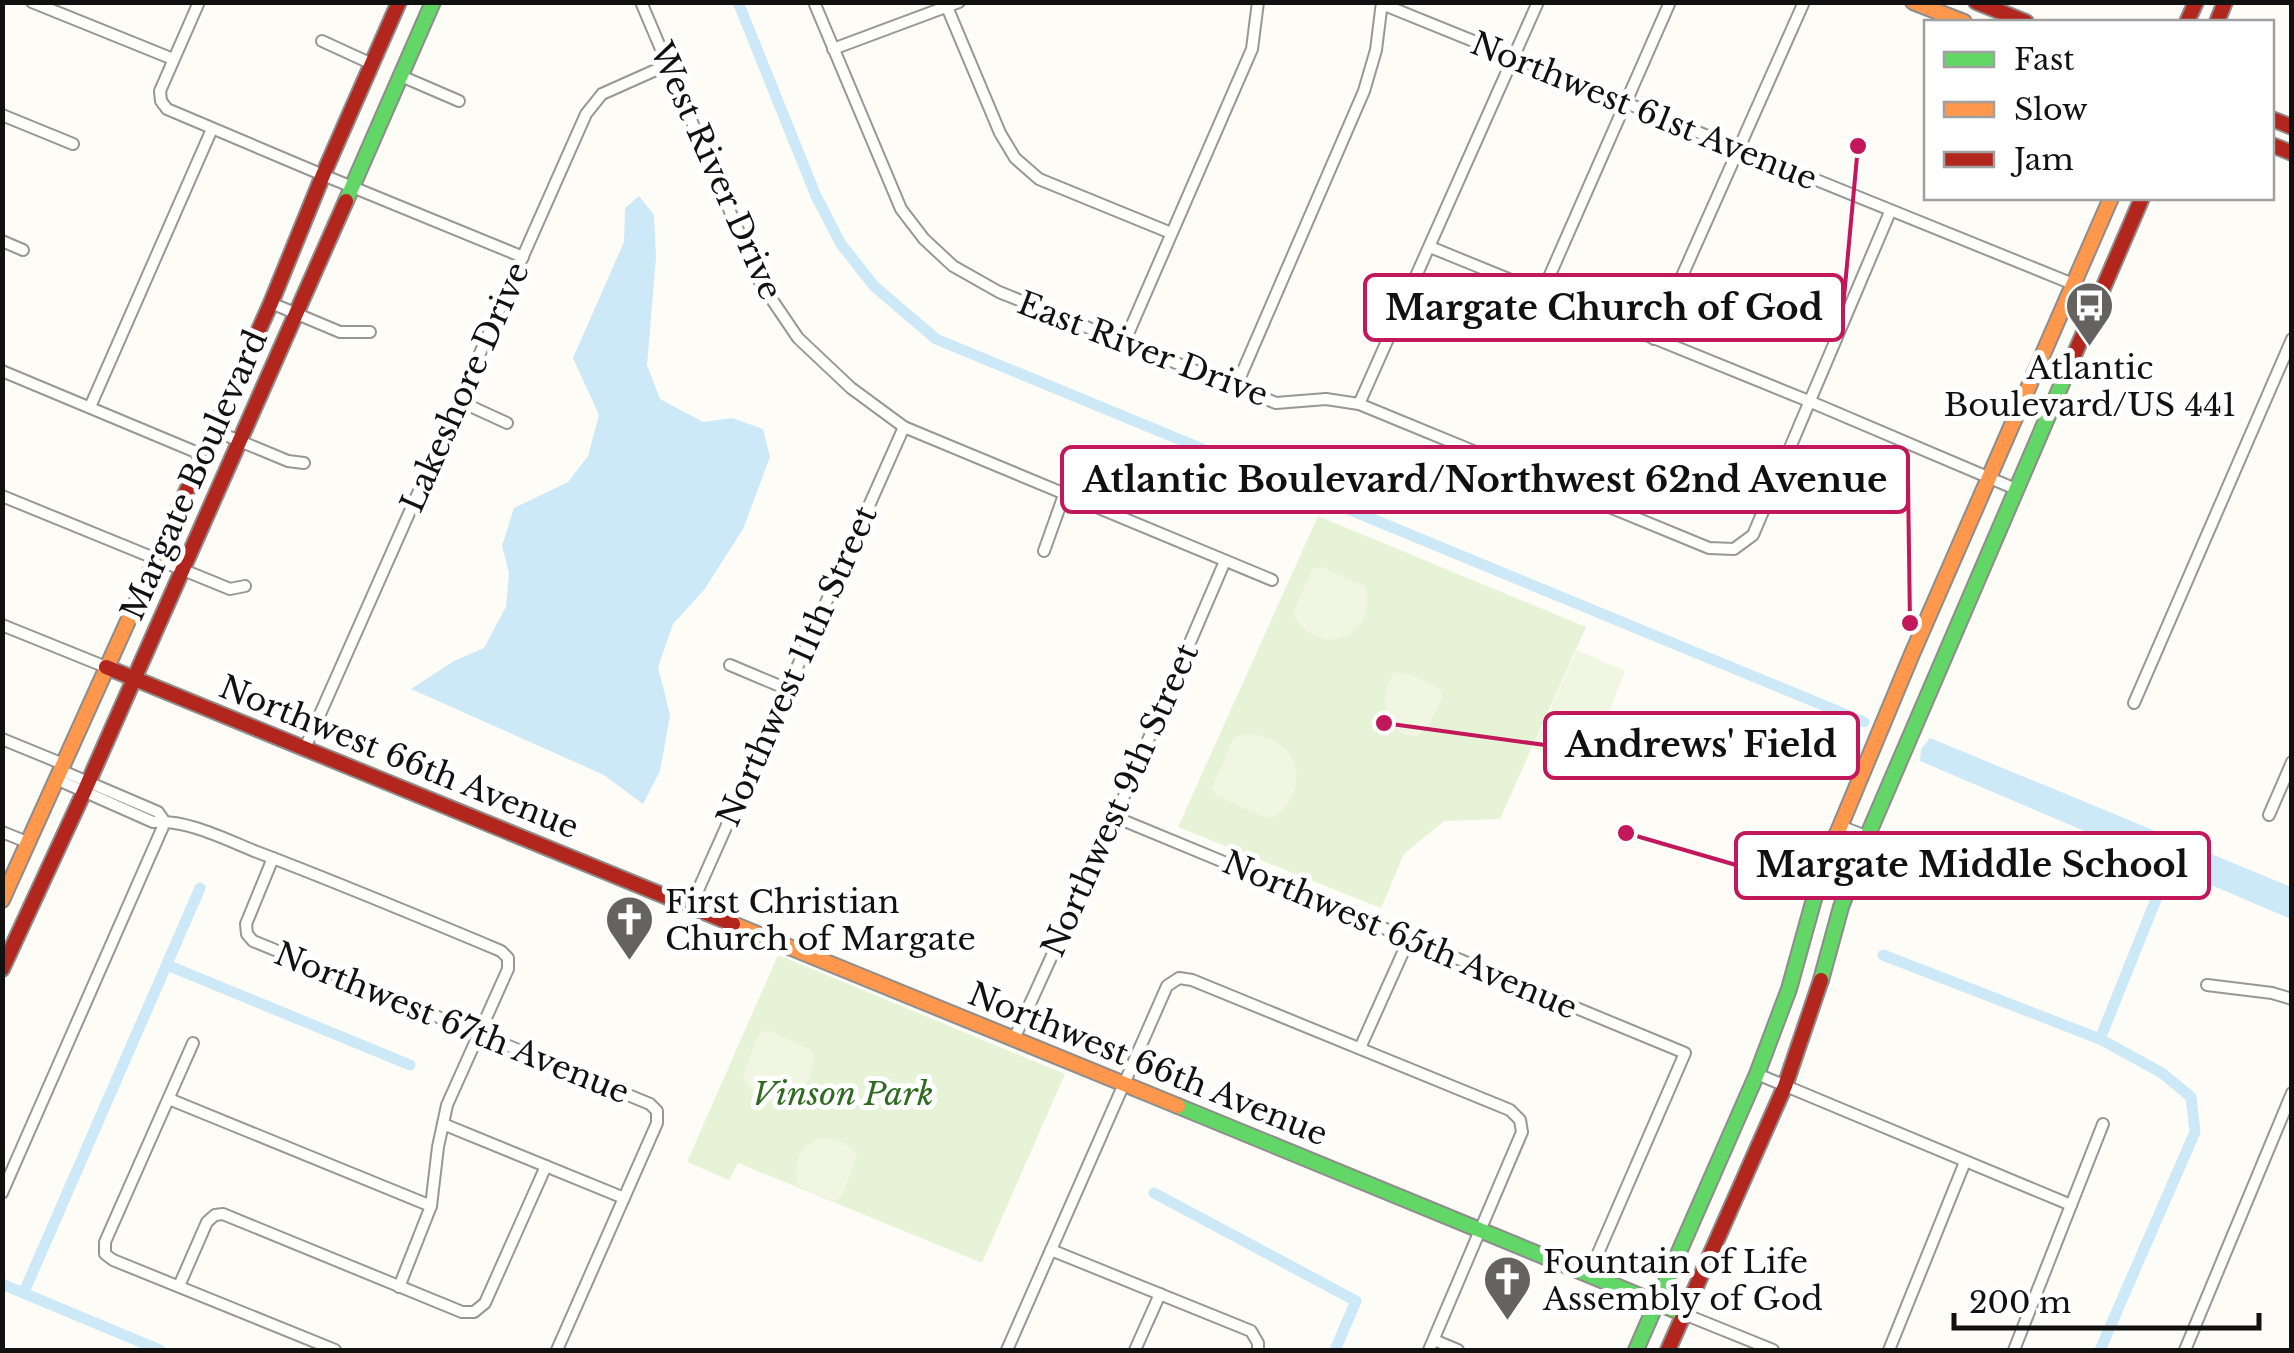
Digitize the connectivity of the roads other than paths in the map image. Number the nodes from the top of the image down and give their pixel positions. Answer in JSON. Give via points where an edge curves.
{"nodes":[{"id":1,"x":32,"y":2,"type":"edge"},
{"id":2,"x":199,"y":2,"type":"edge"},
{"id":3,"x":399,"y":2,"type":"edge"},
{"id":4,"x":433,"y":2,"type":"edge"},
{"id":5,"x":641,"y":2,"type":"edge"},
{"id":6,"x":814,"y":2,"type":"edge"},
{"id":7,"x":1258,"y":2,"type":"edge"},
{"id":8,"x":1538,"y":2,"type":"edge"},
{"id":9,"x":1670,"y":2,"type":"edge"},
{"id":10,"x":1804,"y":2,"type":"edge"},
{"id":11,"x":1914,"y":2,"type":"edge"},
{"id":12,"x":1976,"y":2,"type":"edge"},
{"id":13,"x":1382,"y":3,"type":"edge"},
{"id":14,"x":953,"y":5,"type":"edge"},
{"id":15,"x":1959,"y":20,"type":"edge"},
{"id":16,"x":2021,"y":20,"type":"edge"},
{"id":17,"x":322,"y":41,"type":"dead end"},
{"id":18,"x":833,"y":49,"type":"junction"},
{"id":19,"x":1513,"y":57,"type":"junction"},
{"id":20,"x":173,"y":59,"type":"junction"},
{"id":21,"x":372,"y":64,"type":"junction"},
{"id":22,"x":666,"y":66,"type":"junction"},
{"id":23,"x":401,"y":76,"type":"junction"},
{"id":24,"x":459,"y":100,"type":"dead end"},
{"id":25,"x":1626,"y":104,"type":"junction"},
{"id":26,"x":2,"y":114,"type":"edge"},
{"id":27,"x":212,"y":129,"type":"junction"},
{"id":28,"x":73,"y":144,"type":"dead end"},
{"id":29,"x":1740,"y":150,"type":"junction"},
{"id":30,"x":322,"y":176,"type":"junction"},
{"id":31,"x":352,"y":188,"type":"junction"},
{"id":32,"x":2110,"y":200,"type":"edge"},
{"id":33,"x":2141,"y":200,"type":"edge"},
{"id":34,"x":1890,"y":212,"type":"junction"},
{"id":35,"x":1170,"y":233,"type":"junction"},
{"id":36,"x":2,"y":242,"type":"edge"},
{"id":37,"x":1430,"y":247,"type":"junction"},
{"id":38,"x":23,"y":250,"type":"dead end"},
{"id":39,"x":523,"y":257,"type":"junction"},
{"id":40,"x":2074,"y":284,"type":"junction"},
{"id":41,"x":1542,"y":293,"type":"junction"},
{"id":42,"x":270,"y":303,"type":"junction"},
{"id":43,"x":298,"y":314,"type":"junction"},
{"id":44,"x":370,"y":332,"type":"dead end"},
{"id":45,"x":1654,"y":338,"type":"junction"},
{"id":46,"x":2292,"y":339,"type":"edge"},
{"id":47,"x":1124,"y":344,"type":"junction"},
{"id":48,"x":2,"y":371,"type":"edge"},
{"id":49,"x":1235,"y":388,"type":"junction"},
{"id":50,"x":459,"y":401,"type":"junction"},
{"id":51,"x":1811,"y":402,"type":"junction"},
{"id":52,"x":1359,"y":404,"type":"junction"},
{"id":53,"x":90,"y":407,"type":"junction"},
{"id":54,"x":507,"y":423,"type":"dead end"},
{"id":55,"x":904,"y":427,"type":"junction"},
{"id":56,"x":214,"y":430,"type":"junction"},
{"id":57,"x":241,"y":441,"type":"junction"},
{"id":58,"x":203,"y":455,"type":"junction"},
{"id":59,"x":304,"y":464,"type":"dead end"},
{"id":60,"x":1989,"y":478,"type":"junction"},
{"id":61,"x":2018,"y":490,"type":"junction"},
{"id":62,"x":2,"y":496,"type":"edge"},
{"id":63,"x":1064,"y":496,"type":"junction"},
{"id":64,"x":1044,"y":551,"type":"dead end"},
{"id":65,"x":156,"y":558,"type":"junction"},
{"id":66,"x":1225,"y":561,"type":"junction"},
{"id":67,"x":182,"y":569,"type":"junction"},
{"id":68,"x":1272,"y":580,"type":"dead end"},
{"id":69,"x":245,"y":586,"type":"dead end"},
{"id":70,"x":2,"y":625,"type":"edge"},
{"id":71,"x":730,"y":665,"type":"dead end"},
{"id":72,"x":106,"y":667,"type":"junction"},
{"id":73,"x":132,"y":678,"type":"junction"},
{"id":74,"x":787,"y":689,"type":"junction"},
{"id":75,"x":2134,"y":703,"type":"dead end"},
{"id":76,"x":2,"y":739,"type":"edge"},
{"id":77,"x":305,"y":748,"type":"junction"},
{"id":78,"x":2292,"y":762,"type":"edge"},
{"id":79,"x":59,"y":771,"type":"junction"},
{"id":80,"x":86,"y":788,"type":"junction"},
{"id":81,"x":2269,"y":815,"type":"dead end"},
{"id":82,"x":1114,"y":816,"type":"junction"},
{"id":83,"x":165,"y":822,"type":"junction"},
{"id":84,"x":1840,"y":826,"type":"junction"},
{"id":85,"x":2,"y":832,"type":"edge"},
{"id":86,"x":1867,"y":837,"type":"junction"},
{"id":87,"x":27,"y":842,"type":"junction"},
{"id":88,"x":274,"y":858,"type":"junction"},
{"id":89,"x":1960,"y":873,"type":"dead end"},
{"id":90,"x":2,"y":900,"type":"edge"},
{"id":91,"x":691,"y":906,"type":"junction"},
{"id":92,"x":1409,"y":939,"type":"junction"},
{"id":93,"x":2,"y":969,"type":"edge"},
{"id":94,"x":2207,"y":985,"type":"dead end"},
{"id":95,"x":2292,"y":999,"type":"edge"},
{"id":96,"x":478,"y":1034,"type":"junction"},
{"id":97,"x":1014,"y":1039,"type":"junction"},
{"id":98,"x":193,"y":1043,"type":"dead end"},
{"id":99,"x":1360,"y":1048,"type":"junction"},
{"id":100,"x":1757,"y":1074,"type":"junction"},
{"id":101,"x":1124,"y":1084,"type":"junction"},
{"id":102,"x":1785,"y":1086,"type":"junction"},
{"id":103,"x":2292,"y":1093,"type":"edge"},
{"id":104,"x":169,"y":1098,"type":"junction"},
{"id":105,"x":443,"y":1124,"type":"junction"},
{"id":106,"x":2103,"y":1124,"type":"dead end"},
{"id":107,"x":1966,"y":1162,"type":"junction"},
{"id":108,"x":546,"y":1166,"type":"junction"},
{"id":109,"x":2,"y":1193,"type":"edge"},
{"id":110,"x":624,"y":1198,"type":"junction"},
{"id":111,"x":2072,"y":1205,"type":"junction"},
{"id":112,"x":431,"y":1206,"type":"junction"},
{"id":113,"x":1481,"y":1230,"type":"junction"},
{"id":114,"x":1051,"y":1250,"type":"junction"},
{"id":115,"x":1590,"y":1274,"type":"junction"},
{"id":116,"x":178,"y":1286,"type":"junction"},
{"id":117,"x":399,"y":1286,"type":"junction"},
{"id":118,"x":1160,"y":1294,"type":"junction"},
{"id":119,"x":1657,"y":1302,"type":"junction"},
{"id":120,"x":1684,"y":1314,"type":"junction"},
{"id":121,"x":1431,"y":1345,"type":"edge"},
{"id":122,"x":1258,"y":1347,"type":"edge"},
{"id":123,"x":335,"y":1350,"type":"edge"},
{"id":124,"x":557,"y":1350,"type":"edge"},
{"id":125,"x":1007,"y":1350,"type":"edge"},
{"id":126,"x":1135,"y":1350,"type":"edge"},
{"id":127,"x":1458,"y":1350,"type":"edge"},
{"id":128,"x":1636,"y":1350,"type":"edge"},
{"id":129,"x":1668,"y":1350,"type":"edge"},
{"id":130,"x":1773,"y":1350,"type":"edge"},
{"id":131,"x":1888,"y":1350,"type":"edge"},
{"id":132,"x":2014,"y":1350,"type":"edge"},
{"id":133,"x":2185,"y":1350,"type":"edge"}],
"edges":[{"from":1,"to":20,"type":"street"},
{"from":2,"to":20,"type":"street"},
{"from":3,"to":21,"type":"street","name":"Margate Boulevard"},
{"from":4,"to":23,"type":"street","name":"Margate Boulevard"},
{"from":5,"to":22,"type":"street","name":"West River Drive"},
{"from":6,"to":18,"type":"street","name":"East River Drive"},
{"from":7,"to":35,"type":"street","via":[[1252,50]]},
{"from":8,"to":19,"type":"street"},
{"from":9,"to":25,"type":"street"},
{"from":10,"to":29,"type":"street"},
{"from":11,"to":15,"type":"street"},
{"from":12,"to":16,"type":"street"},
{"from":13,"to":19,"type":"street","name":"Northwest 61st Avenue"},
{"from":13,"to":49,"type":"street","via":[[1364,91]]},
{"from":14,"to":18,"type":"street"},
{"from":14,"to":35,"type":"street","via":[[1015,158],[1038,179]]},
{"from":17,"to":21,"type":"street"},
{"from":18,"to":47,"type":"street","name":"East River Drive","via":[[901,208],[924,239],[953,266],[998,292]]},
{"from":19,"to":25,"type":"street","name":"Northwest 61st Avenue"},
{"from":19,"to":37,"type":"street"},
{"from":20,"to":27,"type":"street","via":[[160,102]]},
{"from":21,"to":30,"type":"street","name":"Margate Boulevard"},
{"from":22,"to":39,"type":"street","name":"Lakeshore Drive","via":[[602,94],[586,114]]},
{"from":22,"to":55,"type":"street","name":"West River Drive","via":[[760,282],[798,338]]},
{"from":23,"to":24,"type":"street"},
{"from":23,"to":31,"type":"street","name":"Margate Boulevard"},
{"from":25,"to":29,"type":"street","name":"Northwest 61st Avenue"},
{"from":25,"to":41,"type":"street"},
{"from":26,"to":28,"type":"street"},
{"from":27,"to":30,"type":"street"},
{"from":27,"to":53,"type":"street"},
{"from":29,"to":34,"type":"street","name":"Northwest 61st Avenue"},
{"from":29,"to":45,"type":"street"},
{"from":30,"to":31,"type":"street"},
{"from":30,"to":42,"type":"street","name":"Margate Boulevard"},
{"from":31,"to":39,"type":"street"},
{"from":31,"to":43,"type":"street","name":"Margate Boulevard"},
{"from":32,"to":40,"type":"street"},
{"from":33,"to":61,"type":"street"},
{"from":34,"to":40,"type":"street","name":"Northwest 61st Avenue"},
{"from":34,"to":51,"type":"street"},
{"from":35,"to":47,"type":"street"},
{"from":36,"to":38,"type":"street"},
{"from":37,"to":41,"type":"street"},
{"from":37,"to":52,"type":"street"},
{"from":39,"to":50,"type":"street","name":"Lakeshore Drive"},
{"from":40,"to":60,"type":"street"},
{"from":41,"to":45,"type":"street"},
{"from":42,"to":43,"type":"street"},
{"from":42,"to":56,"type":"street","name":"Margate Boulevard"},
{"from":43,"to":44,"type":"street","via":[[340,332]]},
{"from":43,"to":57,"type":"street","name":"Margate Boulevard"},
{"from":45,"to":51,"type":"street"},
{"from":46,"to":75,"type":"street"},
{"from":47,"to":49,"type":"street","name":"East River Drive"},
{"from":48,"to":53,"type":"street"},
{"from":49,"to":52,"type":"street","name":"East River Drive","via":[[1276,403]]},
{"from":50,"to":54,"type":"street"},
{"from":50,"to":77,"type":"street","name":"Lakeshore Drive"},
{"from":51,"to":52,"type":"street","name":"East River Drive","via":[[1753,535],[1734,549],[1709,548]]},
{"from":51,"to":60,"type":"street"},
{"from":53,"to":58,"type":"street"},
{"from":55,"to":63,"type":"street","name":"West River Drive"},
{"from":55,"to":74,"type":"street","name":"Northwest 11th Street"},
{"from":56,"to":57,"type":"street"},
{"from":56,"to":58,"type":"street","name":"Margate Boulevard"},
{"from":57,"to":59,"type":"street"},
{"from":57,"to":67,"type":"street","name":"Margate Boulevard"},
{"from":58,"to":65,"type":"street","name":"Margate Boulevard"},
{"from":60,"to":61,"type":"street"},
{"from":60,"to":84,"type":"street"},
{"from":61,"to":86,"type":"street"},
{"from":62,"to":65,"type":"street"},
{"from":63,"to":64,"type":"street"},
{"from":63,"to":66,"type":"street","name":"West River Drive"},
{"from":65,"to":67,"type":"street"},
{"from":65,"to":72,"type":"street","name":"Margate Boulevard"},
{"from":66,"to":68,"type":"street","name":"West River Drive"},
{"from":66,"to":82,"type":"street","name":"Northwest 9th Street"},
{"from":67,"to":69,"type":"street","via":[[230,589]]},
{"from":67,"to":73,"type":"street","name":"Margate Boulevard"},
{"from":70,"to":72,"type":"street","name":"Northwest 66th Avenue"},
{"from":71,"to":74,"type":"street"},
{"from":72,"to":73,"type":"street","name":"Northwest 66th Avenue"},
{"from":72,"to":79,"type":"street","name":"Margate Boulevard"},
{"from":73,"to":77,"type":"street","name":"Northwest 66th Avenue"},
{"from":73,"to":80,"type":"street","name":"Margate Boulevard"},
{"from":74,"to":91,"type":"street","name":"Northwest 11th Street"},
{"from":76,"to":79,"type":"street"},
{"from":77,"to":91,"type":"street","name":"Northwest 66th Avenue"},
{"from":78,"to":81,"type":"street"},
{"from":79,"to":80,"type":"street"},
{"from":79,"to":87,"type":"street","name":"Margate Boulevard"},
{"from":80,"to":83,"type":"street"},
{"from":80,"to":93,"type":"street","name":"Margate Boulevard"},
{"from":82,"to":92,"type":"street","name":"Northwest 65th Avenue"},
{"from":82,"to":97,"type":"street","name":"Northwest 9th Street"},
{"from":83,"to":88,"type":"street"},
{"from":83,"to":109,"type":"street"},
{"from":84,"to":86,"type":"street"},
{"from":84,"to":100,"type":"street"},
{"from":85,"to":87,"type":"street"},
{"from":86,"to":89,"type":"street"},
{"from":86,"to":102,"type":"street"},
{"from":87,"to":90,"type":"street","name":"Margate Boulevard"},
{"from":88,"to":96,"type":"street","name":"Northwest 67th Avenue","via":[[246,924],[253,941]]},
{"from":88,"to":96,"type":"street","via":[[501,950],[508,969]]},
{"from":91,"to":97,"type":"street","name":"Northwest 66th Avenue"},
{"from":92,"to":99,"type":"street"},
{"from":92,"to":115,"type":"street","name":"Northwest 65th Avenue","via":[[1685,1053]]},
{"from":94,"to":95,"type":"street"},
{"from":96,"to":105,"type":"street"},
{"from":96,"to":110,"type":"street","name":"Northwest 67th Avenue","via":[[657,1111]]},
{"from":97,"to":101,"type":"street","name":"Northwest 66th Avenue"},
{"from":98,"to":104,"type":"street"},
{"from":99,"to":101,"type":"street","via":[[1179,978],[1167,986]]},
{"from":99,"to":113,"type":"street","via":[[1510,1110],[1520,1120],[1522,1132]]},
{"from":100,"to":102,"type":"street"},
{"from":100,"to":119,"type":"street"},
{"from":101,"to":113,"type":"street","name":"Northwest 66th Avenue"},
{"from":101,"to":114,"type":"street"},
{"from":102,"to":107,"type":"street"},
{"from":102,"to":120,"type":"street"},
{"from":103,"to":133,"type":"street"},
{"from":104,"to":112,"type":"street"},
{"from":104,"to":116,"type":"street","via":[[105,1254]]},
{"from":105,"to":108,"type":"street"},
{"from":105,"to":112,"type":"street"},
{"from":106,"to":111,"type":"street"},
{"from":107,"to":111,"type":"street"},
{"from":107,"to":131,"type":"street"},
{"from":108,"to":110,"type":"street"},
{"from":108,"to":117,"type":"street","via":[[485,1303],[474,1312]]},
{"from":110,"to":124,"type":"street"},
{"from":111,"to":132,"type":"street"},
{"from":112,"to":117,"type":"street"},
{"from":113,"to":115,"type":"street","name":"Northwest 66th Avenue"},
{"from":113,"to":121,"type":"street"},
{"from":114,"to":118,"type":"street"},
{"from":114,"to":125,"type":"street"},
{"from":115,"to":119,"type":"street","name":"Northwest 66th Avenue"},
{"from":116,"to":117,"type":"street","via":[[207,1222],[224,1214]]},
{"from":116,"to":123,"type":"street"},
{"from":118,"to":122,"type":"street","via":[[1251,1331]]},
{"from":118,"to":126,"type":"street"},
{"from":119,"to":120,"type":"street","name":"Northwest 66th Avenue"},
{"from":119,"to":128,"type":"street"},
{"from":120,"to":129,"type":"street"},
{"from":120,"to":130,"type":"street","name":"Northwest 66th Avenue"},
{"from":121,"to":127,"type":"street"}]}
